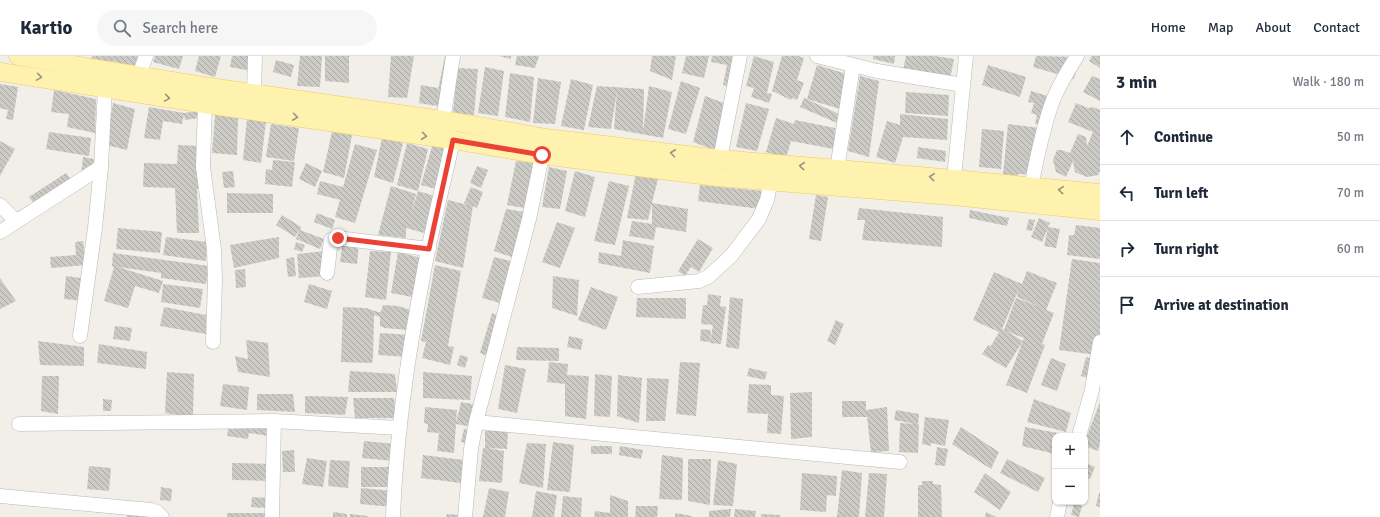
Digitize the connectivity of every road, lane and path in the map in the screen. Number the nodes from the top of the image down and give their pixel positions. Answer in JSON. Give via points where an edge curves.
{"nodes":[{"id":1,"x":25,"y":56,"type":"edge"},
{"id":2,"x":146,"y":56,"type":"edge"},
{"id":3,"x":254,"y":56,"type":"edge"},
{"id":4,"x":453,"y":56,"type":"edge"},
{"id":5,"x":740,"y":56,"type":"edge"},
{"id":6,"x":817,"y":56,"type":"edge"},
{"id":7,"x":966,"y":56,"type":"edge"},
{"id":8,"x":1077,"y":56,"type":"edge"},
{"id":9,"x":853,"y":66,"type":"junction"},
{"id":10,"x":0,"y":72,"type":"edge"},
{"id":11,"x":139,"y":75,"type":"junction"},
{"id":12,"x":963,"y":85,"type":"junction"},
{"id":13,"x":105,"y":88,"type":"junction"},
{"id":14,"x":254,"y":93,"type":"junction"},
{"id":15,"x":205,"y":104,"type":"junction"},
{"id":16,"x":443,"y":120,"type":"junction"},
{"id":17,"x":546,"y":138,"type":"junction"},
{"id":18,"x":453,"y":140,"type":"junction"},
{"id":19,"x":542,"y":155,"type":"junction"},
{"id":20,"x":720,"y":159,"type":"junction"},
{"id":21,"x":101,"y":167,"type":"junction"},
{"id":22,"x":837,"y":169,"type":"junction"},
{"id":23,"x":954,"y":178,"type":"junction"},
{"id":24,"x":771,"y":180,"type":"junction"},
{"id":25,"x":1031,"y":187,"type":"junction"},
{"id":26,"x":1100,"y":193,"type":"edge"},
{"id":27,"x":953,"y":196,"type":"junction"},
{"id":28,"x":0,"y":205,"type":"edge"},
{"id":29,"x":1100,"y":211,"type":"edge"},
{"id":30,"x":16,"y":222,"type":"junction"},
{"id":31,"x":0,"y":232,"type":"edge"},
{"id":32,"x":429,"y":249,"type":"junction"},
{"id":33,"x":327,"y":273,"type":"dead end"},
{"id":34,"x":638,"y":287,"type":"dead end"},
{"id":35,"x":80,"y":336,"type":"dead end"},
{"id":36,"x":213,"y":342,"type":"dead end"},
{"id":37,"x":1100,"y":342,"type":"edge"},
{"id":38,"x":274,"y":421,"type":"junction"},
{"id":39,"x":476,"y":422,"type":"junction"},
{"id":40,"x":19,"y":424,"type":"dead end"},
{"id":41,"x":400,"y":428,"type":"junction"},
{"id":42,"x":1080,"y":433,"type":"edge"},
{"id":43,"x":900,"y":462,"type":"dead end"},
{"id":44,"x":0,"y":496,"type":"edge"},
{"id":45,"x":1059,"y":505,"type":"edge"},
{"id":46,"x":162,"y":517,"type":"edge"},
{"id":47,"x":272,"y":517,"type":"edge"},
{"id":48,"x":393,"y":517,"type":"edge"},
{"id":49,"x":465,"y":517,"type":"edge"},
{"id":50,"x":1057,"y":517,"type":"edge"}],
"edges":[{"from":1,"to":11,"type":"main road"},
{"from":2,"to":11,"type":"street"},
{"from":3,"to":14,"type":"street"},
{"from":4,"to":16,"type":"street"},
{"from":5,"to":20,"type":"street"},
{"from":6,"to":9,"type":"street"},
{"from":7,"to":12,"type":"street"},
{"from":8,"to":25,"type":"street","via":[[1052,103]]},
{"from":9,"to":12,"type":"street"},
{"from":9,"to":22,"type":"street"},
{"from":10,"to":13,"type":"main road","one_way":true},
{"from":11,"to":14,"type":"main road"},
{"from":12,"to":23,"type":"street"},
{"from":13,"to":15,"type":"main road","one_way":true},
{"from":13,"to":21,"type":"street"},
{"from":14,"to":16,"type":"main road"},
{"from":15,"to":18,"type":"main road","one_way":true},
{"from":15,"to":36,"type":"street","via":[[203,167],[214,249]]},
{"from":16,"to":17,"type":"main road"},
{"from":17,"to":19,"type":"street"},
{"from":20,"to":17,"type":"main road","one_way":true},
{"from":18,"to":19,"type":"main road"},
{"from":18,"to":32,"type":"street"},
{"from":19,"to":24,"type":"main road","via":[[717,177]]},
{"from":19,"to":39,"type":"street","via":[[529,219]]},
{"from":22,"to":20,"type":"main road","one_way":true},
{"from":21,"to":30,"type":"street"},
{"from":21,"to":35,"type":"street"},
{"from":23,"to":22,"type":"main road","one_way":true},
{"from":23,"to":25,"type":"main road"},
{"from":23,"to":27,"type":"street"},
{"from":24,"to":27,"type":"main road"},
{"from":24,"to":34,"type":"street","via":[[767,200],[759,219],[731,256],[708,277],[699,281]]},
{"from":26,"to":25,"type":"main road","one_way":true},
{"from":27,"to":29,"type":"main road"},
{"from":28,"to":30,"type":"street"},
{"from":30,"to":31,"type":"street"},
{"from":32,"to":33,"type":"street","via":[[338,238],[331,240]]},
{"from":32,"to":41,"type":"street","via":[[413,334]]},
{"from":37,"to":42,"type":"street","via":[[1092,390]]},
{"from":38,"to":40,"type":"street"},
{"from":38,"to":41,"type":"street"},
{"from":38,"to":47,"type":"street"},
{"from":39,"to":43,"type":"street"},
{"from":39,"to":49,"type":"street"},
{"from":41,"to":48,"type":"street"},
{"from":44,"to":46,"type":"street","via":[[151,510]]},
{"from":45,"to":50,"type":"street"}]}
